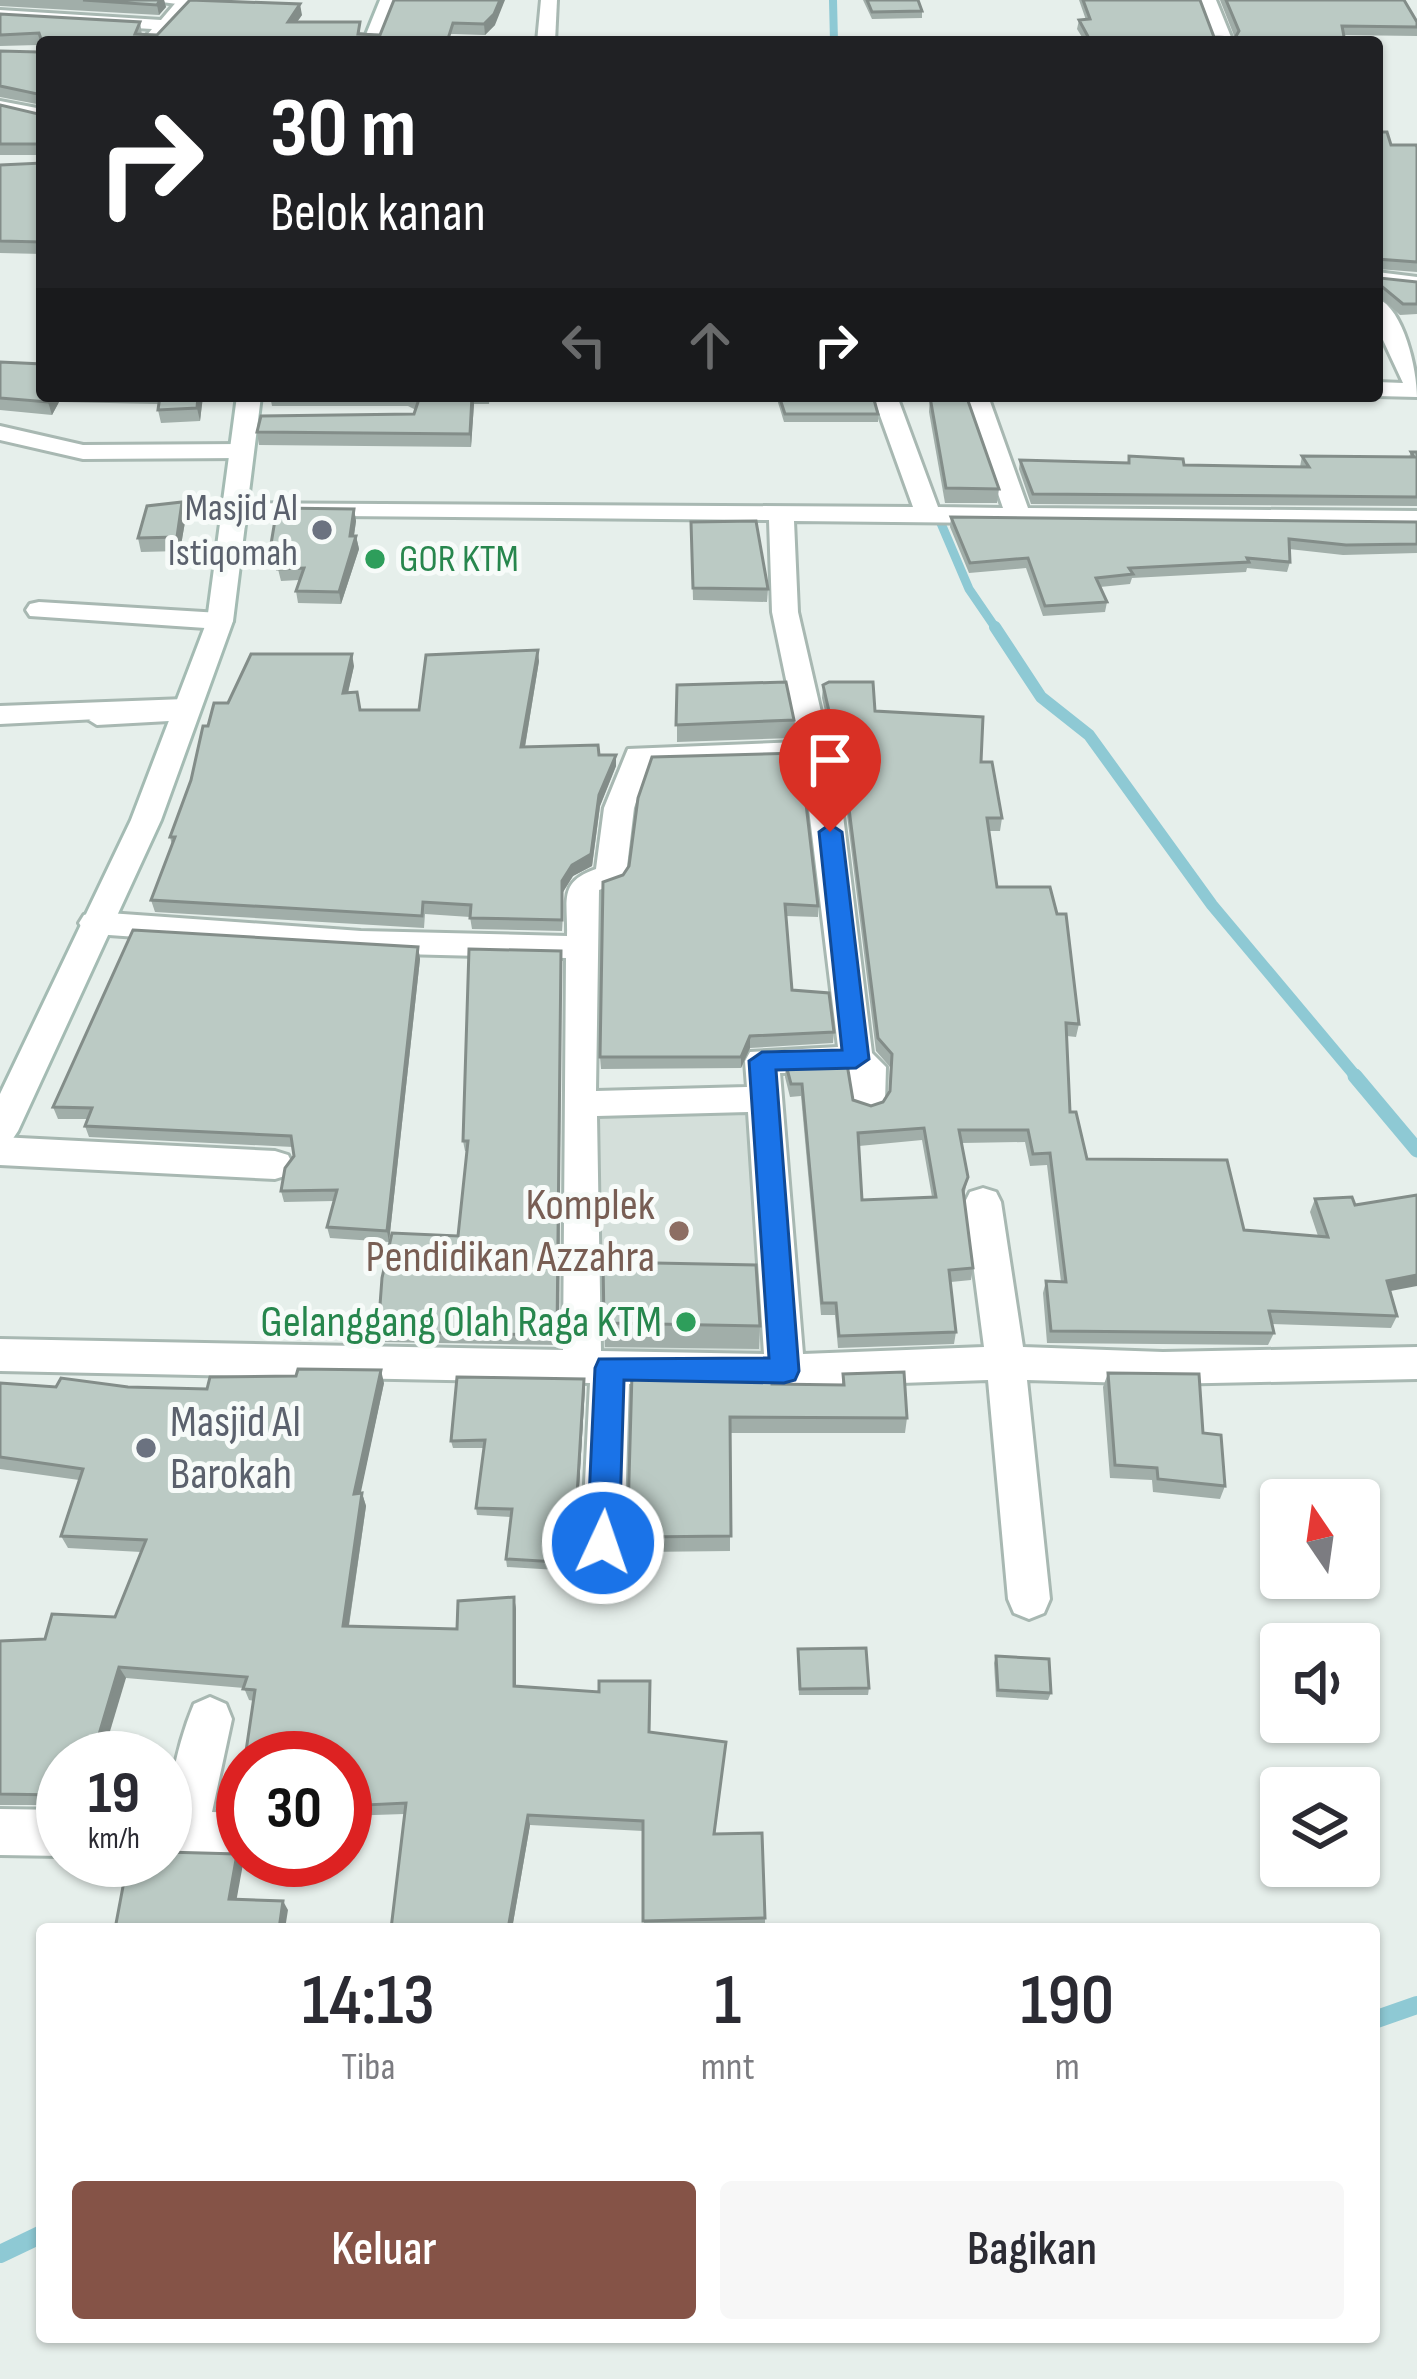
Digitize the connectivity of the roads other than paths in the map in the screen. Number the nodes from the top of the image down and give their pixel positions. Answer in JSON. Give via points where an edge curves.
{"nodes":[{"id":1,"x":152,"y":0,"type":"edge"},
{"id":2,"x":388,"y":0,"type":"edge"},
{"id":3,"x":549,"y":0,"type":"edge"},
{"id":4,"x":1208,"y":0,"type":"edge"},
{"id":5,"x":186,"y":1,"type":"edge"},
{"id":6,"x":0,"y":16,"type":"edge"},
{"id":7,"x":164,"y":25,"type":"junction"},
{"id":8,"x":155,"y":36,"type":"edge"},
{"id":9,"x":374,"y":36,"type":"edge"},
{"id":10,"x":546,"y":36,"type":"edge"},
{"id":11,"x":1222,"y":36,"type":"edge"},
{"id":12,"x":0,"y":106,"type":"edge"},
{"id":13,"x":36,"y":114,"type":"edge"},
{"id":14,"x":1383,"y":279,"type":"edge"},
{"id":15,"x":1417,"y":283,"type":"edge"},
{"id":16,"x":1383,"y":317,"type":"edge"},
{"id":17,"x":1417,"y":388,"type":"edge"},
{"id":18,"x":1383,"y":389,"type":"edge"},
{"id":19,"x":887,"y":402,"type":"edge"},
{"id":20,"x":978,"y":402,"type":"edge"},
{"id":21,"x":254,"y":411,"type":"edge"},
{"id":22,"x":0,"y":433,"type":"edge"},
{"id":23,"x":242,"y":451,"type":"junction"},
{"id":24,"x":237,"y":508,"type":"junction"},
{"id":25,"x":781,"y":513,"type":"junction"},
{"id":26,"x":1018,"y":514,"type":"junction"},
{"id":27,"x":928,"y":515,"type":"junction"},
{"id":28,"x":1417,"y":519,"type":"edge"},
{"id":29,"x":39,"y":610,"type":"dead end"},
{"id":30,"x":220,"y":622,"type":"junction"},
{"id":31,"x":183,"y":712,"type":"junction"},
{"id":32,"x":0,"y":715,"type":"edge"},
{"id":33,"x":97,"y":721,"type":"dead end"},
{"id":34,"x":814,"y":751,"type":"junction"},
{"id":35,"x":95,"y":923,"type":"junction"},
{"id":36,"x":580,"y":947,"type":"junction"},
{"id":37,"x":856,"y":1059,"type":"junction"},
{"id":38,"x":764,"y":1099,"type":"junction"},
{"id":39,"x":868,"y":1102,"type":"edge"},
{"id":40,"x":580,"y":1104,"type":"junction"},
{"id":41,"x":0,"y":1131,"type":"edge"},
{"id":42,"x":0,"y":1151,"type":"edge"},
{"id":43,"x":274,"y":1166,"type":"dead end"},
{"id":44,"x":983,"y":1202,"type":"dead end"},
{"id":45,"x":0,"y":1355,"type":"edge"},
{"id":46,"x":1006,"y":1363,"type":"junction"},
{"id":47,"x":1417,"y":1363,"type":"edge"},
{"id":48,"x":596,"y":1367,"type":"junction"},
{"id":49,"x":784,"y":1371,"type":"junction"},
{"id":50,"x":603,"y":1543,"type":"dead end"},
{"id":51,"x":1028,"y":1599,"type":"dead end"},
{"id":52,"x":210,"y":1719,"type":"dead end"},
{"id":53,"x":192,"y":1777,"type":"edge"},
{"id":54,"x":0,"y":1832,"type":"edge"},
{"id":55,"x":36,"y":1833,"type":"edge"}],
"edges":[{"from":1,"to":5,"type":"lane"},
{"from":2,"to":9,"type":"street"},
{"from":3,"to":10,"type":"street"},
{"from":4,"to":11,"type":"street"},
{"from":5,"to":7,"type":"street"},
{"from":6,"to":7,"type":"street"},
{"from":7,"to":8,"type":"street"},
{"from":12,"to":13,"type":"street"},
{"from":14,"to":15,"type":"street"},
{"from":16,"to":17,"type":"street"},
{"from":17,"to":18,"type":"street"},
{"from":19,"to":27,"type":"street"},
{"from":20,"to":26,"type":"street"},
{"from":21,"to":23,"type":"street"},
{"from":22,"to":23,"type":"street","via":[[83,452]]},
{"from":23,"to":24,"type":"street"},
{"from":24,"to":25,"type":"street"},
{"from":24,"to":30,"type":"street"},
{"from":25,"to":27,"type":"street"},
{"from":25,"to":34,"type":"street","via":[[784,612]]},
{"from":26,"to":27,"type":"street"},
{"from":26,"to":28,"type":"street"},
{"from":29,"to":30,"type":"street"},
{"from":30,"to":31,"type":"street"},
{"from":31,"to":32,"type":"street"},
{"from":31,"to":33,"type":"lane"},
{"from":31,"to":35,"type":"street","via":[[146,820]]},
{"from":34,"to":36,"type":"street","via":[[638,755],[619,808],[611,875],[584,884]]},
{"from":34,"to":37,"type":"street"},
{"from":35,"to":36,"type":"street"},
{"from":35,"to":41,"type":"street"},
{"from":36,"to":40,"type":"street"},
{"from":37,"to":38,"type":"street","via":[[762,1061]]},
{"from":37,"to":39,"type":"street","via":[[869,1067]]},
{"from":38,"to":40,"type":"street"},
{"from":38,"to":49,"type":"street"},
{"from":40,"to":48,"type":"street"},
{"from":42,"to":43,"type":"street"},
{"from":44,"to":46,"type":"street"},
{"from":45,"to":48,"type":"street"},
{"from":46,"to":47,"type":"street"},
{"from":46,"to":49,"type":"street"},
{"from":46,"to":51,"type":"street"},
{"from":48,"to":49,"type":"street"},
{"from":48,"to":50,"type":"street"},
{"from":52,"to":53,"type":"street"},
{"from":54,"to":55,"type":"street"}]}
